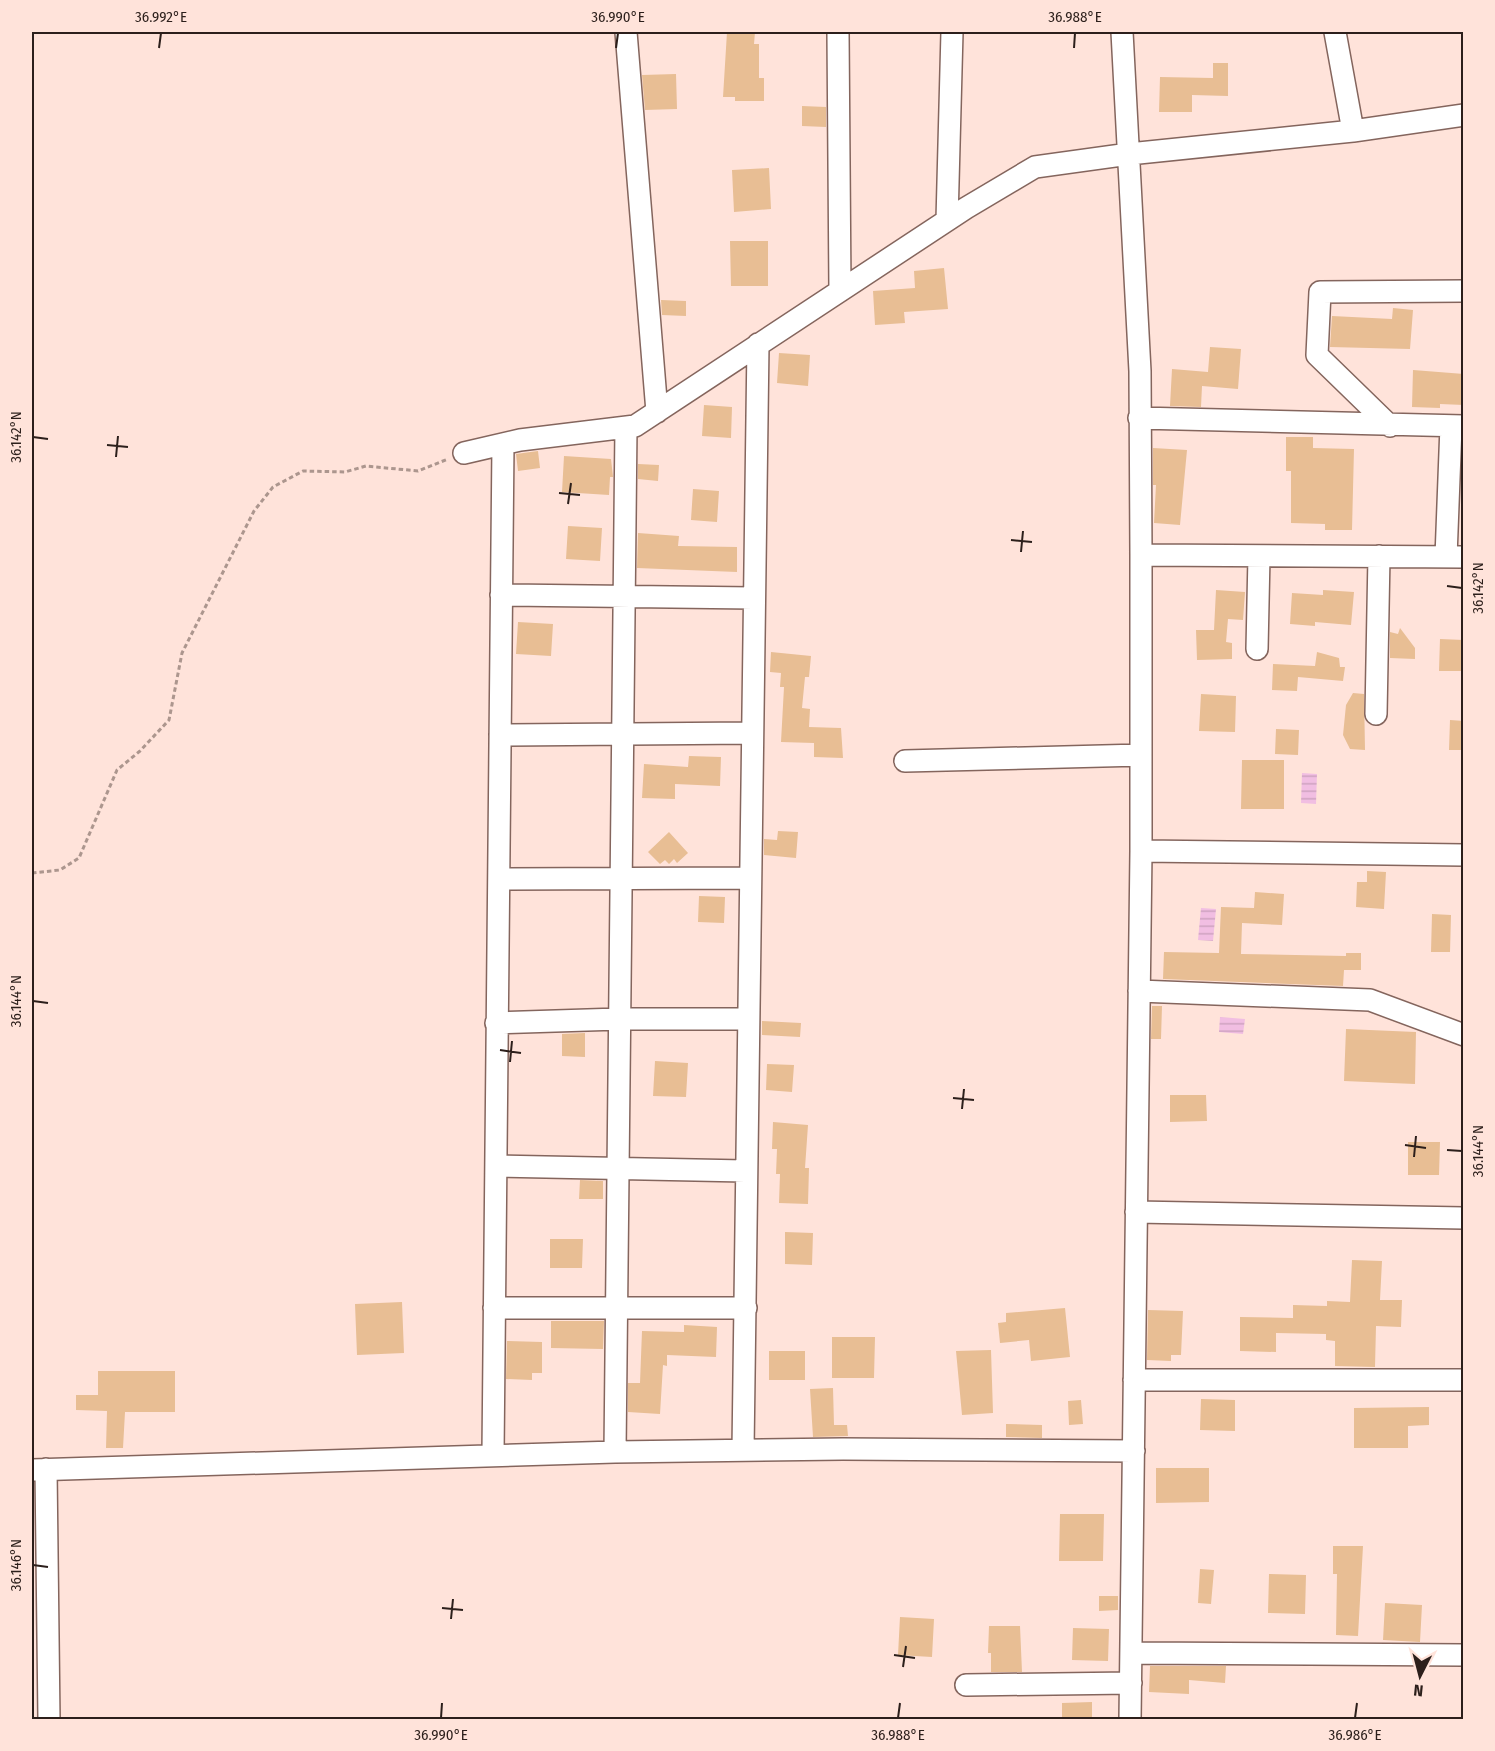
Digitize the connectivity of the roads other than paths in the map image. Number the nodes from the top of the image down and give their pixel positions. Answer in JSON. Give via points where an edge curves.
{"nodes":[{"id":1,"x":626,"y":32,"type":"edge"},
{"id":2,"x":838,"y":32,"type":"edge"},
{"id":3,"x":952,"y":32,"type":"edge"},
{"id":4,"x":1122,"y":32,"type":"edge"},
{"id":5,"x":1335,"y":32,"type":"edge"},
{"id":6,"x":1464,"y":115,"type":"edge"},
{"id":7,"x":1353,"y":131,"type":"junction"},
{"id":8,"x":1129,"y":154,"type":"junction"},
{"id":9,"x":947,"y":220,"type":"junction"},
{"id":10,"x":840,"y":291,"type":"junction"},
{"id":11,"x":1464,"y":291,"type":"edge"},
{"id":12,"x":758,"y":344,"type":"junction"},
{"id":13,"x":657,"y":412,"type":"junction"},
{"id":14,"x":1139,"y":418,"type":"junction"},
{"id":15,"x":1390,"y":426,"type":"junction"},
{"id":16,"x":1457,"y":426,"type":"edge"},
{"id":17,"x":626,"y":427,"type":"junction"},
{"id":18,"x":503,"y":444,"type":"junction"},
{"id":19,"x":464,"y":453,"type":"road end"},
{"id":20,"x":1141,"y":555,"type":"junction"},
{"id":21,"x":1259,"y":556,"type":"junction"},
{"id":22,"x":1379,"y":556,"type":"junction"},
{"id":23,"x":1455,"y":557,"type":"edge"},
{"id":24,"x":501,"y":595,"type":"junction"},
{"id":25,"x":625,"y":596,"type":"junction"},
{"id":26,"x":753,"y":598,"type":"junction"},
{"id":27,"x":1257,"y":649,"type":"dead end"},
{"id":28,"x":1376,"y":714,"type":"dead end"},
{"id":29,"x":751,"y":733,"type":"junction"},
{"id":30,"x":500,"y":735,"type":"junction"},
{"id":31,"x":624,"y":735,"type":"junction"},
{"id":32,"x":1141,"y":755,"type":"junction"},
{"id":33,"x":905,"y":761,"type":"dead end"},
{"id":34,"x":1141,"y":851,"type":"junction"},
{"id":35,"x":1464,"y":855,"type":"edge"},
{"id":36,"x":620,"y":877,"type":"junction"},
{"id":37,"x":749,"y":878,"type":"junction"},
{"id":38,"x":499,"y":879,"type":"junction"},
{"id":39,"x":1139,"y":991,"type":"junction"},
{"id":40,"x":619,"y":1018,"type":"junction"},
{"id":41,"x":748,"y":1019,"type":"junction"},
{"id":42,"x":496,"y":1023,"type":"junction"},
{"id":43,"x":1464,"y":1035,"type":"edge"},
{"id":44,"x":496,"y":1166,"type":"junction"},
{"id":45,"x":617,"y":1167,"type":"junction"},
{"id":46,"x":745,"y":1171,"type":"junction"},
{"id":47,"x":1136,"y":1212,"type":"junction"},
{"id":48,"x":1464,"y":1218,"type":"edge"},
{"id":49,"x":494,"y":1308,"type":"junction"},
{"id":50,"x":617,"y":1308,"type":"junction"},
{"id":51,"x":746,"y":1308,"type":"junction"},
{"id":52,"x":1134,"y":1380,"type":"junction"},
{"id":53,"x":1464,"y":1380,"type":"edge"},
{"id":54,"x":743,"y":1450,"type":"junction"},
{"id":55,"x":1134,"y":1451,"type":"junction"},
{"id":56,"x":615,"y":1452,"type":"junction"},
{"id":57,"x":493,"y":1454,"type":"junction"},
{"id":58,"x":39,"y":1470,"type":"edge"},
{"id":59,"x":1131,"y":1653,"type":"junction"},
{"id":60,"x":1464,"y":1655,"type":"edge"},
{"id":61,"x":1131,"y":1683,"type":"junction"},
{"id":62,"x":966,"y":1685,"type":"dead end"},
{"id":63,"x":49,"y":1719,"type":"edge"},
{"id":64,"x":1130,"y":1719,"type":"edge"}],
"edges":[{"from":1,"to":13,"type":"street"},
{"from":2,"to":10,"type":"street"},
{"from":3,"to":9,"type":"street"},
{"from":4,"to":8,"type":"street"},
{"from":5,"to":7,"type":"street"},
{"from":6,"to":7,"type":"street"},
{"from":7,"to":8,"type":"street"},
{"from":8,"to":9,"type":"street","via":[[1035,167]]},
{"from":8,"to":14,"type":"street"},
{"from":9,"to":10,"type":"street"},
{"from":10,"to":12,"type":"street"},
{"from":11,"to":15,"type":"street","via":[[1320,292],[1317,355]]},
{"from":12,"to":13,"type":"street"},
{"from":12,"to":26,"type":"street"},
{"from":13,"to":17,"type":"street","via":[[635,426]]},
{"from":14,"to":15,"type":"street"},
{"from":14,"to":20,"type":"street"},
{"from":15,"to":16,"type":"street"},
{"from":16,"to":23,"type":"street"},
{"from":17,"to":18,"type":"street"},
{"from":17,"to":25,"type":"street"},
{"from":18,"to":19,"type":"street"},
{"from":18,"to":24,"type":"street"},
{"from":20,"to":21,"type":"street"},
{"from":20,"to":32,"type":"street"},
{"from":21,"to":22,"type":"street"},
{"from":21,"to":27,"type":"street"},
{"from":22,"to":23,"type":"street"},
{"from":22,"to":28,"type":"street"},
{"from":24,"to":25,"type":"street"},
{"from":24,"to":30,"type":"street"},
{"from":25,"to":26,"type":"street"},
{"from":25,"to":31,"type":"street"},
{"from":26,"to":29,"type":"street"},
{"from":29,"to":31,"type":"street"},
{"from":29,"to":37,"type":"street"},
{"from":30,"to":31,"type":"street"},
{"from":30,"to":38,"type":"street"},
{"from":31,"to":36,"type":"street"},
{"from":32,"to":33,"type":"street"},
{"from":32,"to":34,"type":"street"},
{"from":34,"to":35,"type":"street"},
{"from":34,"to":39,"type":"street"},
{"from":36,"to":37,"type":"street"},
{"from":36,"to":38,"type":"street"},
{"from":36,"to":40,"type":"street"},
{"from":37,"to":41,"type":"street"},
{"from":38,"to":42,"type":"street"},
{"from":39,"to":43,"type":"street","via":[[1370,1000]]},
{"from":39,"to":47,"type":"street"},
{"from":40,"to":41,"type":"street"},
{"from":40,"to":42,"type":"street"},
{"from":40,"to":45,"type":"street"},
{"from":41,"to":46,"type":"street"},
{"from":42,"to":44,"type":"street"},
{"from":44,"to":45,"type":"street"},
{"from":44,"to":49,"type":"street"},
{"from":45,"to":46,"type":"street"},
{"from":45,"to":50,"type":"street"},
{"from":46,"to":51,"type":"street"},
{"from":47,"to":48,"type":"street"},
{"from":47,"to":52,"type":"street"},
{"from":49,"to":50,"type":"street"},
{"from":49,"to":57,"type":"street"},
{"from":50,"to":51,"type":"street"},
{"from":50,"to":56,"type":"street"},
{"from":51,"to":54,"type":"street"},
{"from":52,"to":53,"type":"street"},
{"from":52,"to":55,"type":"street"},
{"from":54,"to":55,"type":"street"},
{"from":54,"to":56,"type":"street"},
{"from":55,"to":59,"type":"street"},
{"from":56,"to":57,"type":"street"},
{"from":57,"to":58,"type":"street"},
{"from":58,"to":63,"type":"street"},
{"from":59,"to":60,"type":"street"},
{"from":59,"to":61,"type":"street"},
{"from":61,"to":62,"type":"street"},
{"from":61,"to":64,"type":"street"}]}
